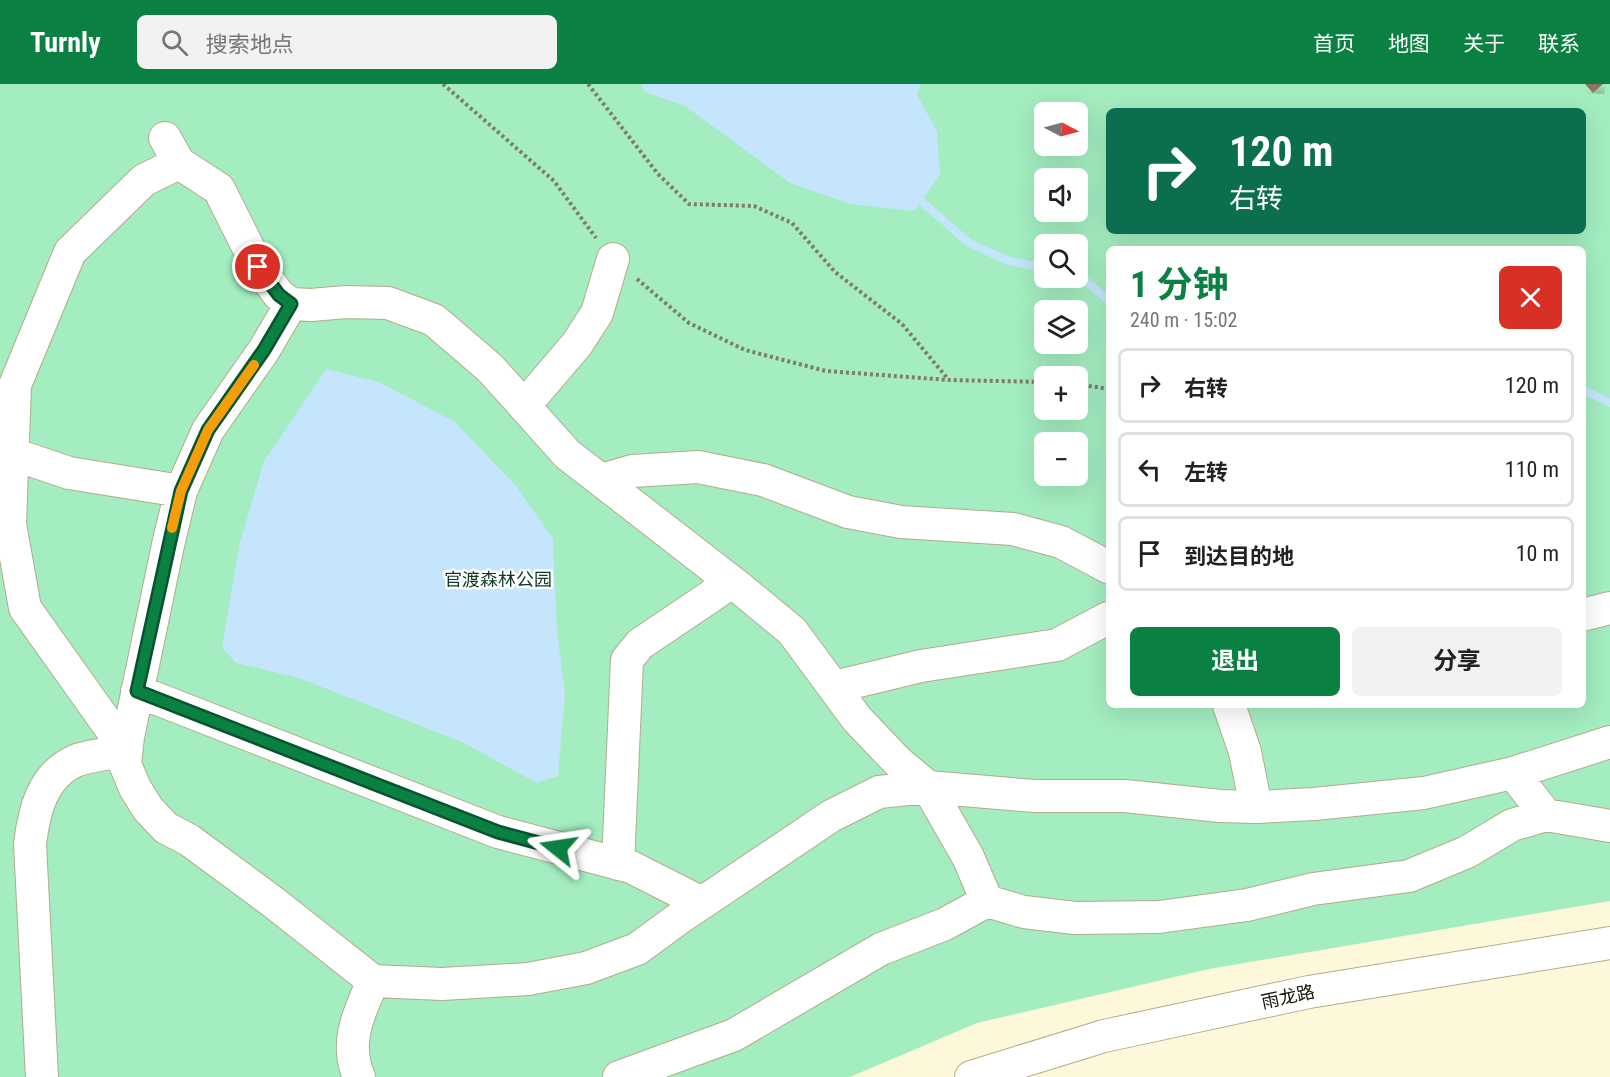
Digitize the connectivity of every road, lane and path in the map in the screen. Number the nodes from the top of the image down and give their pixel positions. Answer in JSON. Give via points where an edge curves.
{"nodes":[{"id":1,"x":443,"y":84,"type":"edge"},
{"id":2,"x":588,"y":84,"type":"edge"},
{"id":3,"x":613,"y":259,"type":"junction"},
{"id":4,"x":291,"y":304,"type":"junction"},
{"id":5,"x":949,"y":380,"type":"junction"},
{"id":6,"x":1034,"y":382,"type":"edge"},
{"id":7,"x":1088,"y":386,"type":"edge"},
{"id":8,"x":1106,"y":389,"type":"edge"},
{"id":9,"x":524,"y":406,"type":"junction"},
{"id":10,"x":12,"y":454,"type":"junction"},
{"id":11,"x":602,"y":480,"type":"junction"},
{"id":12,"x":181,"y":491,"type":"junction"},
{"id":13,"x":1106,"y":566,"type":"edge"},
{"id":14,"x":732,"y":582,"type":"junction"},
{"id":15,"x":1610,"y":608,"type":"edge"},
{"id":16,"x":1586,"y":614,"type":"edge"},
{"id":17,"x":1106,"y":619,"type":"edge"},
{"id":18,"x":834,"y":687,"type":"junction"},
{"id":19,"x":137,"y":691,"type":"junction"},
{"id":20,"x":1230,"y":708,"type":"edge"},
{"id":21,"x":1610,"y":742,"type":"edge"},
{"id":22,"x":126,"y":750,"type":"junction"},
{"id":23,"x":1513,"y":773,"type":"junction"},
{"id":24,"x":928,"y":787,"type":"junction"},
{"id":25,"x":1256,"y":807,"type":"junction"},
{"id":26,"x":1546,"y":815,"type":"junction"},
{"id":27,"x":1610,"y":826,"type":"edge"},
{"id":28,"x":618,"y":864,"type":"junction"},
{"id":29,"x":987,"y":901,"type":"junction"},
{"id":30,"x":702,"y":903,"type":"junction"},
{"id":31,"x":1610,"y":943,"type":"edge"},
{"id":32,"x":373,"y":981,"type":"junction"},
{"id":33,"x":42,"y":1077,"type":"edge"},
{"id":34,"x":359,"y":1077,"type":"edge"},
{"id":35,"x":619,"y":1077,"type":"edge"},
{"id":36,"x":971,"y":1077,"type":"edge"}],
"edges":[{"from":1,"to":3,"type":"path","via":[[554,181]]},
{"from":2,"to":5,"type":"path","via":[[658,174],[689,204],[754,206],[792,223],[835,272],[902,324]]},
{"from":3,"to":5,"type":"path","via":[[689,323],[745,350],[826,371]]},
{"from":3,"to":9,"type":"street","via":[[597,313],[577,344]]},
{"from":4,"to":9,"type":"street","via":[[388,303],[434,320],[490,368]]},
{"from":4,"to":10,"type":"street","via":[[258,267],[219,189],[172,151],[70,252],[15,385]]},
{"from":4,"to":12,"type":"street","via":[[208,430]]},
{"from":5,"to":6,"type":"path"},
{"from":7,"to":8,"type":"path"},
{"from":9,"to":11,"type":"street","via":[[567,454]]},
{"from":10,"to":12,"type":"street","via":[[69,473]]},
{"from":10,"to":22,"type":"street","via":[[10,524],[25,608]]},
{"from":11,"to":13,"type":"street","via":[[632,471],[698,467],[763,480],[848,512],[902,522],[1013,529],[1061,542]]},
{"from":11,"to":14,"type":"street"},
{"from":12,"to":19,"type":"street"},
{"from":14,"to":18,"type":"street","via":[[792,631]]},
{"from":14,"to":28,"type":"street","via":[[640,644],[627,660]]},
{"from":15,"to":16,"type":"street"},
{"from":17,"to":18,"type":"street","via":[[1057,645],[921,666]]},
{"from":18,"to":24,"type":"street","via":[[857,719]]},
{"from":19,"to":22,"type":"street"},
{"from":19,"to":28,"type":"street","via":[[498,832]]},
{"from":20,"to":25,"type":"street","via":[[1245,752]]},
{"from":21,"to":23,"type":"street"},
{"from":22,"to":32,"type":"street","via":[[125,764],[135,788],[166,828],[189,840],[264,895]]},
{"from":22,"to":33,"type":"street","via":[[76,760],[56,774],[41,796],[33,819],[30,844]]},
{"from":23,"to":25,"type":"street","via":[[1424,793]]},
{"from":23,"to":26,"type":"street"},
{"from":24,"to":25,"type":"street","via":[[1024,795],[1125,796]]},
{"from":24,"to":29,"type":"street","via":[[968,857]]},
{"from":24,"to":30,"type":"street","via":[[879,792],[831,816]]},
{"from":26,"to":27,"type":"street"},
{"from":26,"to":29,"type":"street","via":[[1512,825],[1467,852],[1409,876],[1313,888],[1247,906],[1159,917],[1075,918],[1024,912]]},
{"from":28,"to":30,"type":"street"},
{"from":29,"to":35,"type":"street","via":[[945,924],[881,949],[734,1035]]},
{"from":30,"to":32,"type":"street","via":[[637,949],[586,968],[528,979],[442,984]]},
{"from":31,"to":36,"type":"street","name":"雨龙路","via":[[1309,992],[1104,1036]]},
{"from":32,"to":34,"type":"street","via":[[356,1021],[352,1048]]}]}
